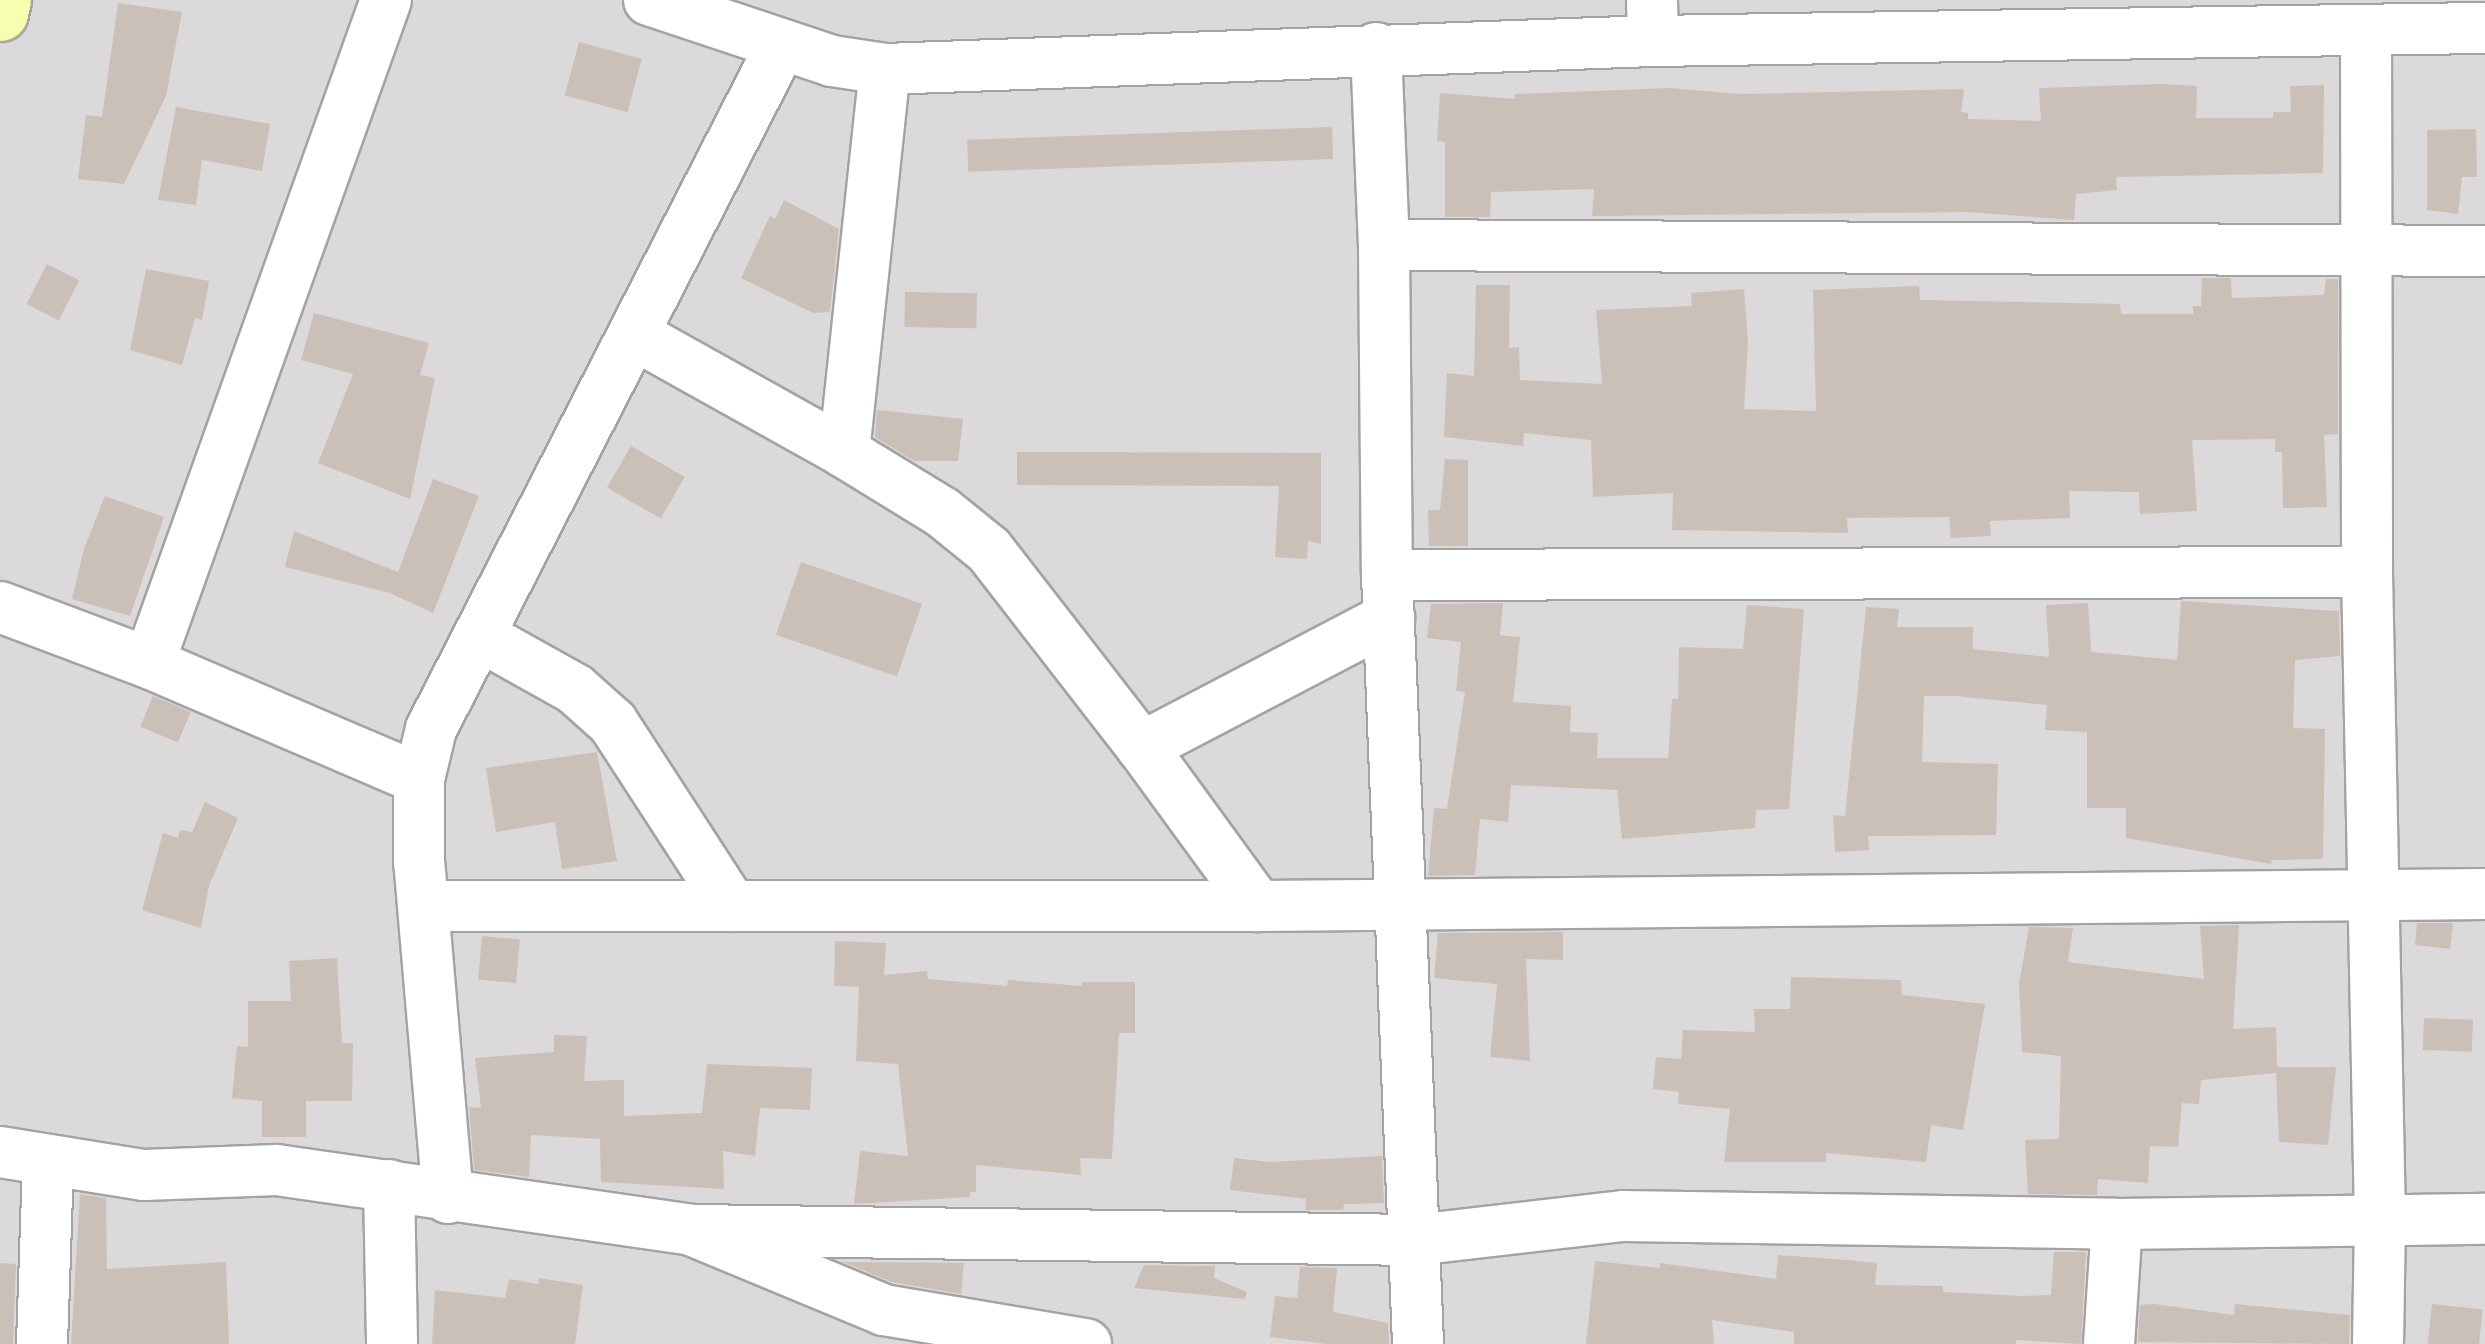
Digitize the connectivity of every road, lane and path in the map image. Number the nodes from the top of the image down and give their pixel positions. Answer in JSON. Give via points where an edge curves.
{"nodes":[{"id":1,"x":3,"y":0,"type":"edge"},
{"id":2,"x":386,"y":0,"type":"edge"},
{"id":3,"x":650,"y":0,"type":"edge"},
{"id":4,"x":0,"y":13,"type":"edge"},
{"id":5,"x":1652,"y":20,"type":"edge"},
{"id":6,"x":2485,"y":28,"type":"edge"},
{"id":7,"x":2366,"y":32,"type":"junction"},
{"id":8,"x":782,"y":46,"type":"junction"},
{"id":9,"x":1376,"y":48,"type":"junction"},
{"id":10,"x":885,"y":69,"type":"junction"},
{"id":11,"x":1384,"y":246,"type":"junction"},
{"id":12,"x":2367,"y":248,"type":"junction"},
{"id":13,"x":2485,"y":251,"type":"edge"},
{"id":14,"x":634,"y":335,"type":"junction"},
{"id":15,"x":844,"y":452,"type":"junction"},
{"id":16,"x":2368,"y":572,"type":"junction"},
{"id":17,"x":1388,"y":596,"type":"junction"},
{"id":18,"x":0,"y":607,"type":"edge"},
{"id":19,"x":480,"y":636,"type":"junction"},
{"id":20,"x":148,"y":663,"type":"junction"},
{"id":21,"x":1142,"y":747,"type":"junction"},
{"id":22,"x":420,"y":779,"type":"junction"},
{"id":23,"x":2485,"y":894,"type":"edge"},
{"id":24,"x":2372,"y":895,"type":"junction"},
{"id":25,"x":1400,"y":903,"type":"junction"},
{"id":26,"x":424,"y":906,"type":"junction"},
{"id":27,"x":732,"y":906,"type":"junction"},
{"id":28,"x":1258,"y":906,"type":"junction"},
{"id":29,"x":24,"y":1156,"type":"edge"},
{"id":30,"x":390,"y":1185,"type":"junction"},
{"id":31,"x":448,"y":1198,"type":"junction"},
{"id":32,"x":2380,"y":1218,"type":"junction"},
{"id":33,"x":2485,"y":1219,"type":"edge"},
{"id":34,"x":2117,"y":1224,"type":"junction"},
{"id":35,"x":691,"y":1230,"type":"junction"},
{"id":36,"x":1415,"y":1240,"type":"junction"},
{"id":37,"x":42,"y":1344,"type":"edge"},
{"id":38,"x":392,"y":1344,"type":"edge"},
{"id":39,"x":1086,"y":1344,"type":"edge"},
{"id":40,"x":1418,"y":1344,"type":"edge"},
{"id":41,"x":2109,"y":1344,"type":"edge"},
{"id":42,"x":2378,"y":1344,"type":"edge"}],
"edges":[{"from":1,"to":4,"type":"street"},
{"from":2,"to":20,"type":"street"},
{"from":3,"to":8,"type":"street"},
{"from":5,"to":7,"type":"street"},
{"from":5,"to":9,"type":"street"},
{"from":6,"to":7,"type":"street"},
{"from":7,"to":12,"type":"street"},
{"from":8,"to":10,"type":"street"},
{"from":8,"to":14,"type":"street"},
{"from":9,"to":10,"type":"street"},
{"from":9,"to":11,"type":"street"},
{"from":10,"to":15,"type":"street"},
{"from":11,"to":12,"type":"street"},
{"from":11,"to":17,"type":"street"},
{"from":12,"to":13,"type":"street"},
{"from":12,"to":16,"type":"street"},
{"from":14,"to":15,"type":"street"},
{"from":14,"to":19,"type":"street"},
{"from":15,"to":21,"type":"street","via":[[942,512],[989,550]]},
{"from":16,"to":17,"type":"street"},
{"from":16,"to":24,"type":"street"},
{"from":17,"to":21,"type":"street"},
{"from":17,"to":25,"type":"street"},
{"from":18,"to":20,"type":"street"},
{"from":19,"to":22,"type":"street","via":[[430,729]]},
{"from":19,"to":27,"type":"street","via":[[575,688],[613,723]]},
{"from":20,"to":22,"type":"street"},
{"from":21,"to":28,"type":"street"},
{"from":22,"to":26,"type":"street"},
{"from":23,"to":24,"type":"street"},
{"from":24,"to":25,"type":"street"},
{"from":24,"to":32,"type":"street"},
{"from":25,"to":28,"type":"street"},
{"from":25,"to":36,"type":"street"},
{"from":26,"to":27,"type":"street"},
{"from":26,"to":31,"type":"street"},
{"from":27,"to":28,"type":"street"},
{"from":29,"to":30,"type":"street","via":[[144,1175],[239,1168]]},
{"from":29,"to":37,"type":"street"},
{"from":30,"to":31,"type":"street"},
{"from":30,"to":38,"type":"street"},
{"from":31,"to":35,"type":"street"},
{"from":32,"to":33,"type":"street"},
{"from":32,"to":34,"type":"street"},
{"from":32,"to":42,"type":"street"},
{"from":34,"to":36,"type":"street","via":[[1622,1216]]},
{"from":34,"to":41,"type":"street"},
{"from":35,"to":36,"type":"street"},
{"from":35,"to":39,"type":"street","via":[[884,1310]]},
{"from":36,"to":40,"type":"street"}]}
